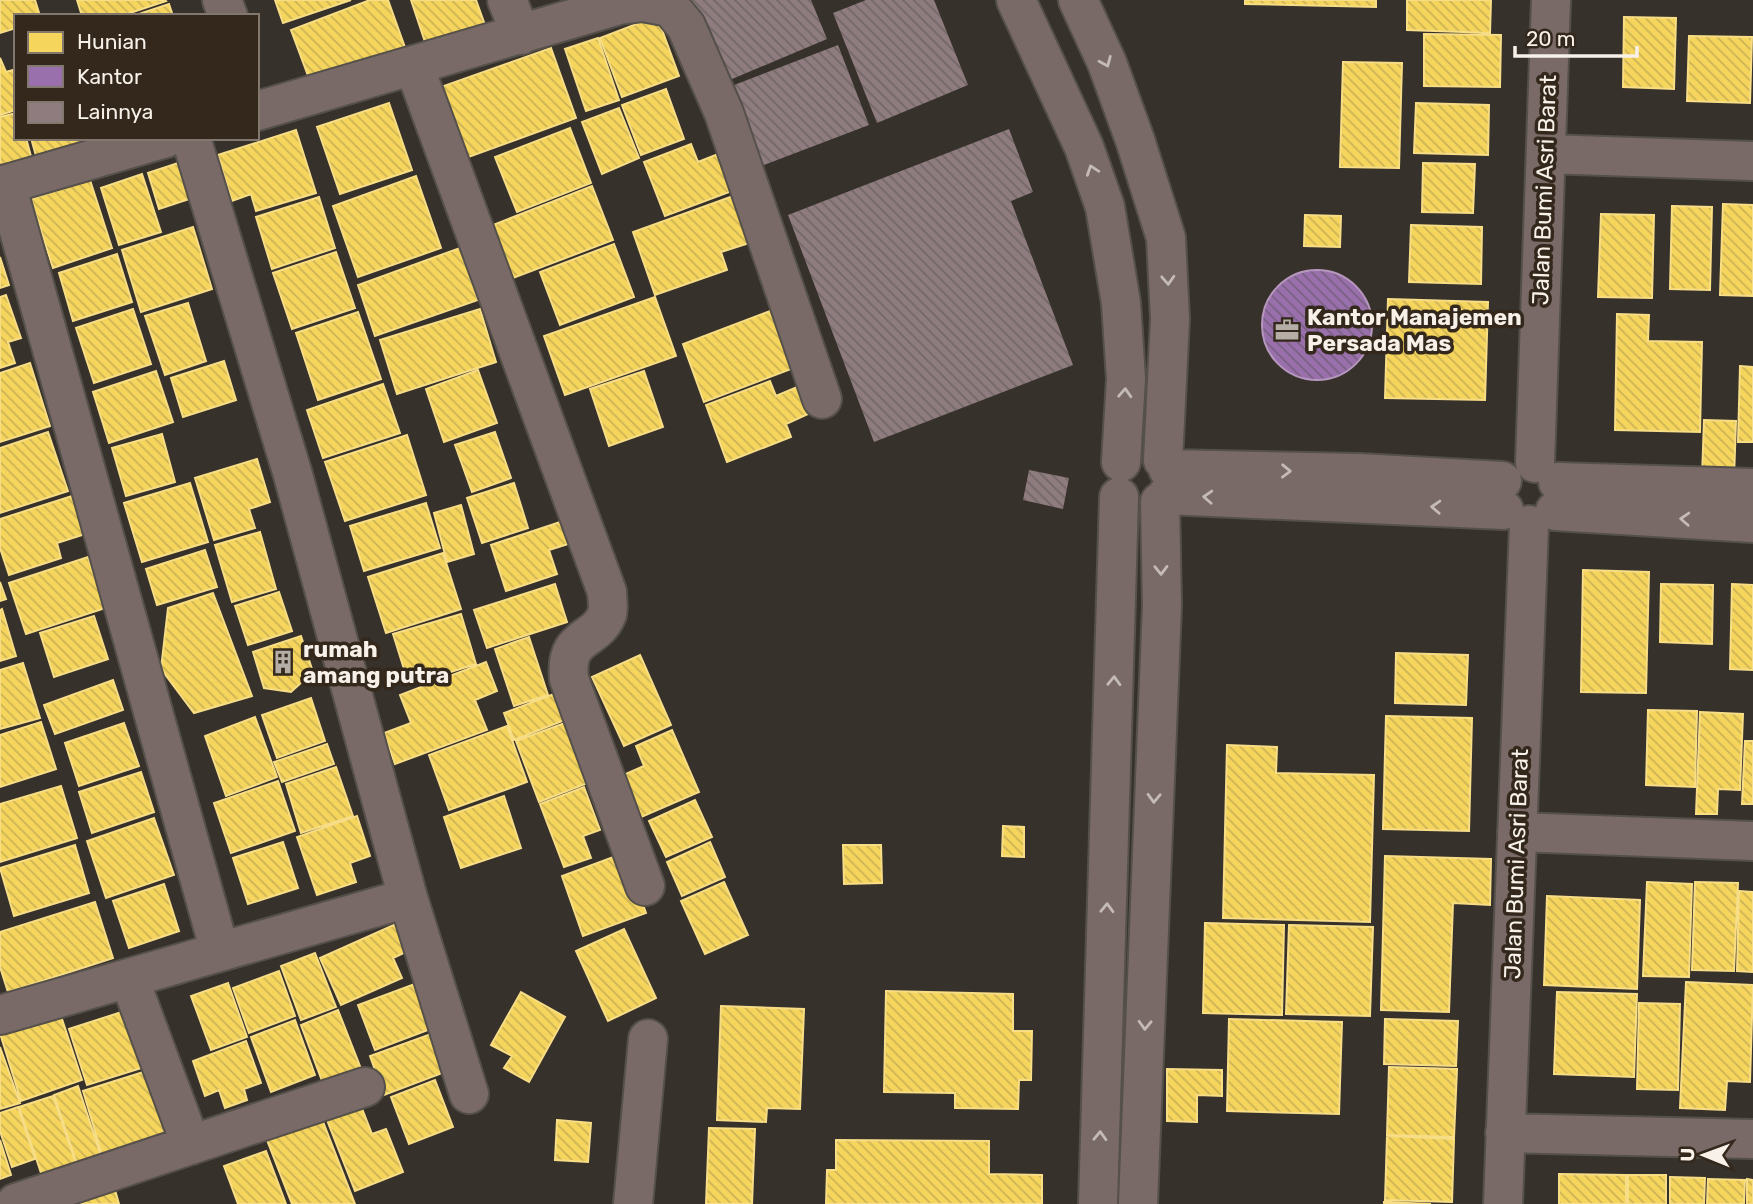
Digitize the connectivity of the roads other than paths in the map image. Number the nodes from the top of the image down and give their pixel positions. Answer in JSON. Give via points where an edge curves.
{"nodes":[{"id":1,"x":508,"y":0,"type":"edge"},
{"id":2,"x":1016,"y":0,"type":"edge"},
{"id":3,"x":1078,"y":0,"type":"edge"},
{"id":4,"x":1551,"y":0,"type":"edge"},
{"id":5,"x":521,"y":35,"type":"junction"},
{"id":6,"x":414,"y":66,"type":"junction"},
{"id":7,"x":259,"y":105,"type":"edge"},
{"id":8,"x":159,"y":140,"type":"edge"},
{"id":9,"x":192,"y":140,"type":"edge"},
{"id":10,"x":1546,"y":154,"type":"junction"},
{"id":11,"x":1753,"y":161,"type":"edge"},
{"id":12,"x":3,"y":185,"type":"edge"},
{"id":13,"x":822,"y":399,"type":"dead end"},
{"id":14,"x":1120,"y":479,"type":"junction"},
{"id":15,"x":1165,"y":482,"type":"junction"},
{"id":16,"x":1753,"y":488,"type":"edge"},
{"id":17,"x":1530,"y":495,"type":"junction"},
{"id":18,"x":1753,"y":523,"type":"edge"},
{"id":19,"x":1517,"y":832,"type":"junction"},
{"id":20,"x":1753,"y":841,"type":"edge"},
{"id":21,"x":645,"y":886,"type":"dead end"},
{"id":22,"x":408,"y":898,"type":"junction"},
{"id":23,"x":220,"y":952,"type":"junction"},
{"id":24,"x":129,"y":978,"type":"junction"},
{"id":25,"x":0,"y":1015,"type":"edge"},
{"id":26,"x":648,"y":1040,"type":"dead end"},
{"id":27,"x":365,"y":1087,"type":"dead end"},
{"id":28,"x":469,"y":1094,"type":"dead end"},
{"id":29,"x":1505,"y":1133,"type":"junction"},
{"id":30,"x":1753,"y":1139,"type":"edge"},
{"id":31,"x":191,"y":1145,"type":"junction"},
{"id":32,"x":16,"y":1203,"type":"edge"},
{"id":33,"x":633,"y":1204,"type":"edge"},
{"id":34,"x":1098,"y":1204,"type":"edge"},
{"id":35,"x":1138,"y":1204,"type":"edge"},
{"id":36,"x":1503,"y":1204,"type":"edge"}],
"edges":[{"from":1,"to":5,"type":"street"},
{"from":14,"to":2,"type":"street","one_way":true,"via":[[1126,379],[1122,303],[1105,207],[1084,147]]},
{"from":3,"to":15,"type":"street","one_way":true,"via":[[1116,89],[1166,238],[1170,318]]},
{"from":4,"to":10,"type":"street","name":"Jalan Bumi Asri Barat"},
{"from":5,"to":6,"type":"street"},
{"from":5,"to":13,"type":"street","via":[[643,2],[670,8],[686,26],[724,113]]},
{"from":6,"to":7,"type":"street"},
{"from":6,"to":21,"type":"street","via":[[607,592],[608,612],[601,625],[570,654],[569,679]]},
{"from":8,"to":12,"type":"street"},
{"from":9,"to":22,"type":"street","via":[[293,475]]},
{"from":10,"to":11,"type":"street"},
{"from":10,"to":17,"type":"street","name":"Jalan Bumi Asri Barat"},
{"from":12,"to":23,"type":"street"},
{"from":14,"to":15,"type":"street","via":[[1134,507],[1143,509],[1153,507]]},
{"from":14,"to":15,"type":"street","via":[[1137,452],[1156,455]]},
{"from":34,"to":14,"type":"street","one_way":true},
{"from":15,"to":17,"type":"street","via":[[1359,473]]},
{"from":15,"to":35,"type":"street","one_way":true},
{"from":16,"to":17,"type":"street"},
{"from":18,"to":17,"type":"street","one_way":true},
{"from":17,"to":19,"type":"street","name":"Jalan Bumi Asri Barat"},
{"from":19,"to":20,"type":"street"},
{"from":19,"to":29,"type":"street","name":"Jalan Bumi Asri Barat"},
{"from":22,"to":23,"type":"street"},
{"from":22,"to":28,"type":"street"},
{"from":23,"to":24,"type":"street"},
{"from":24,"to":25,"type":"street"},
{"from":24,"to":31,"type":"street"},
{"from":26,"to":33,"type":"street"},
{"from":27,"to":31,"type":"street"},
{"from":29,"to":30,"type":"street"},
{"from":29,"to":36,"type":"street","name":"Jalan Bumi Asri Barat"},
{"from":31,"to":32,"type":"street"}]}
